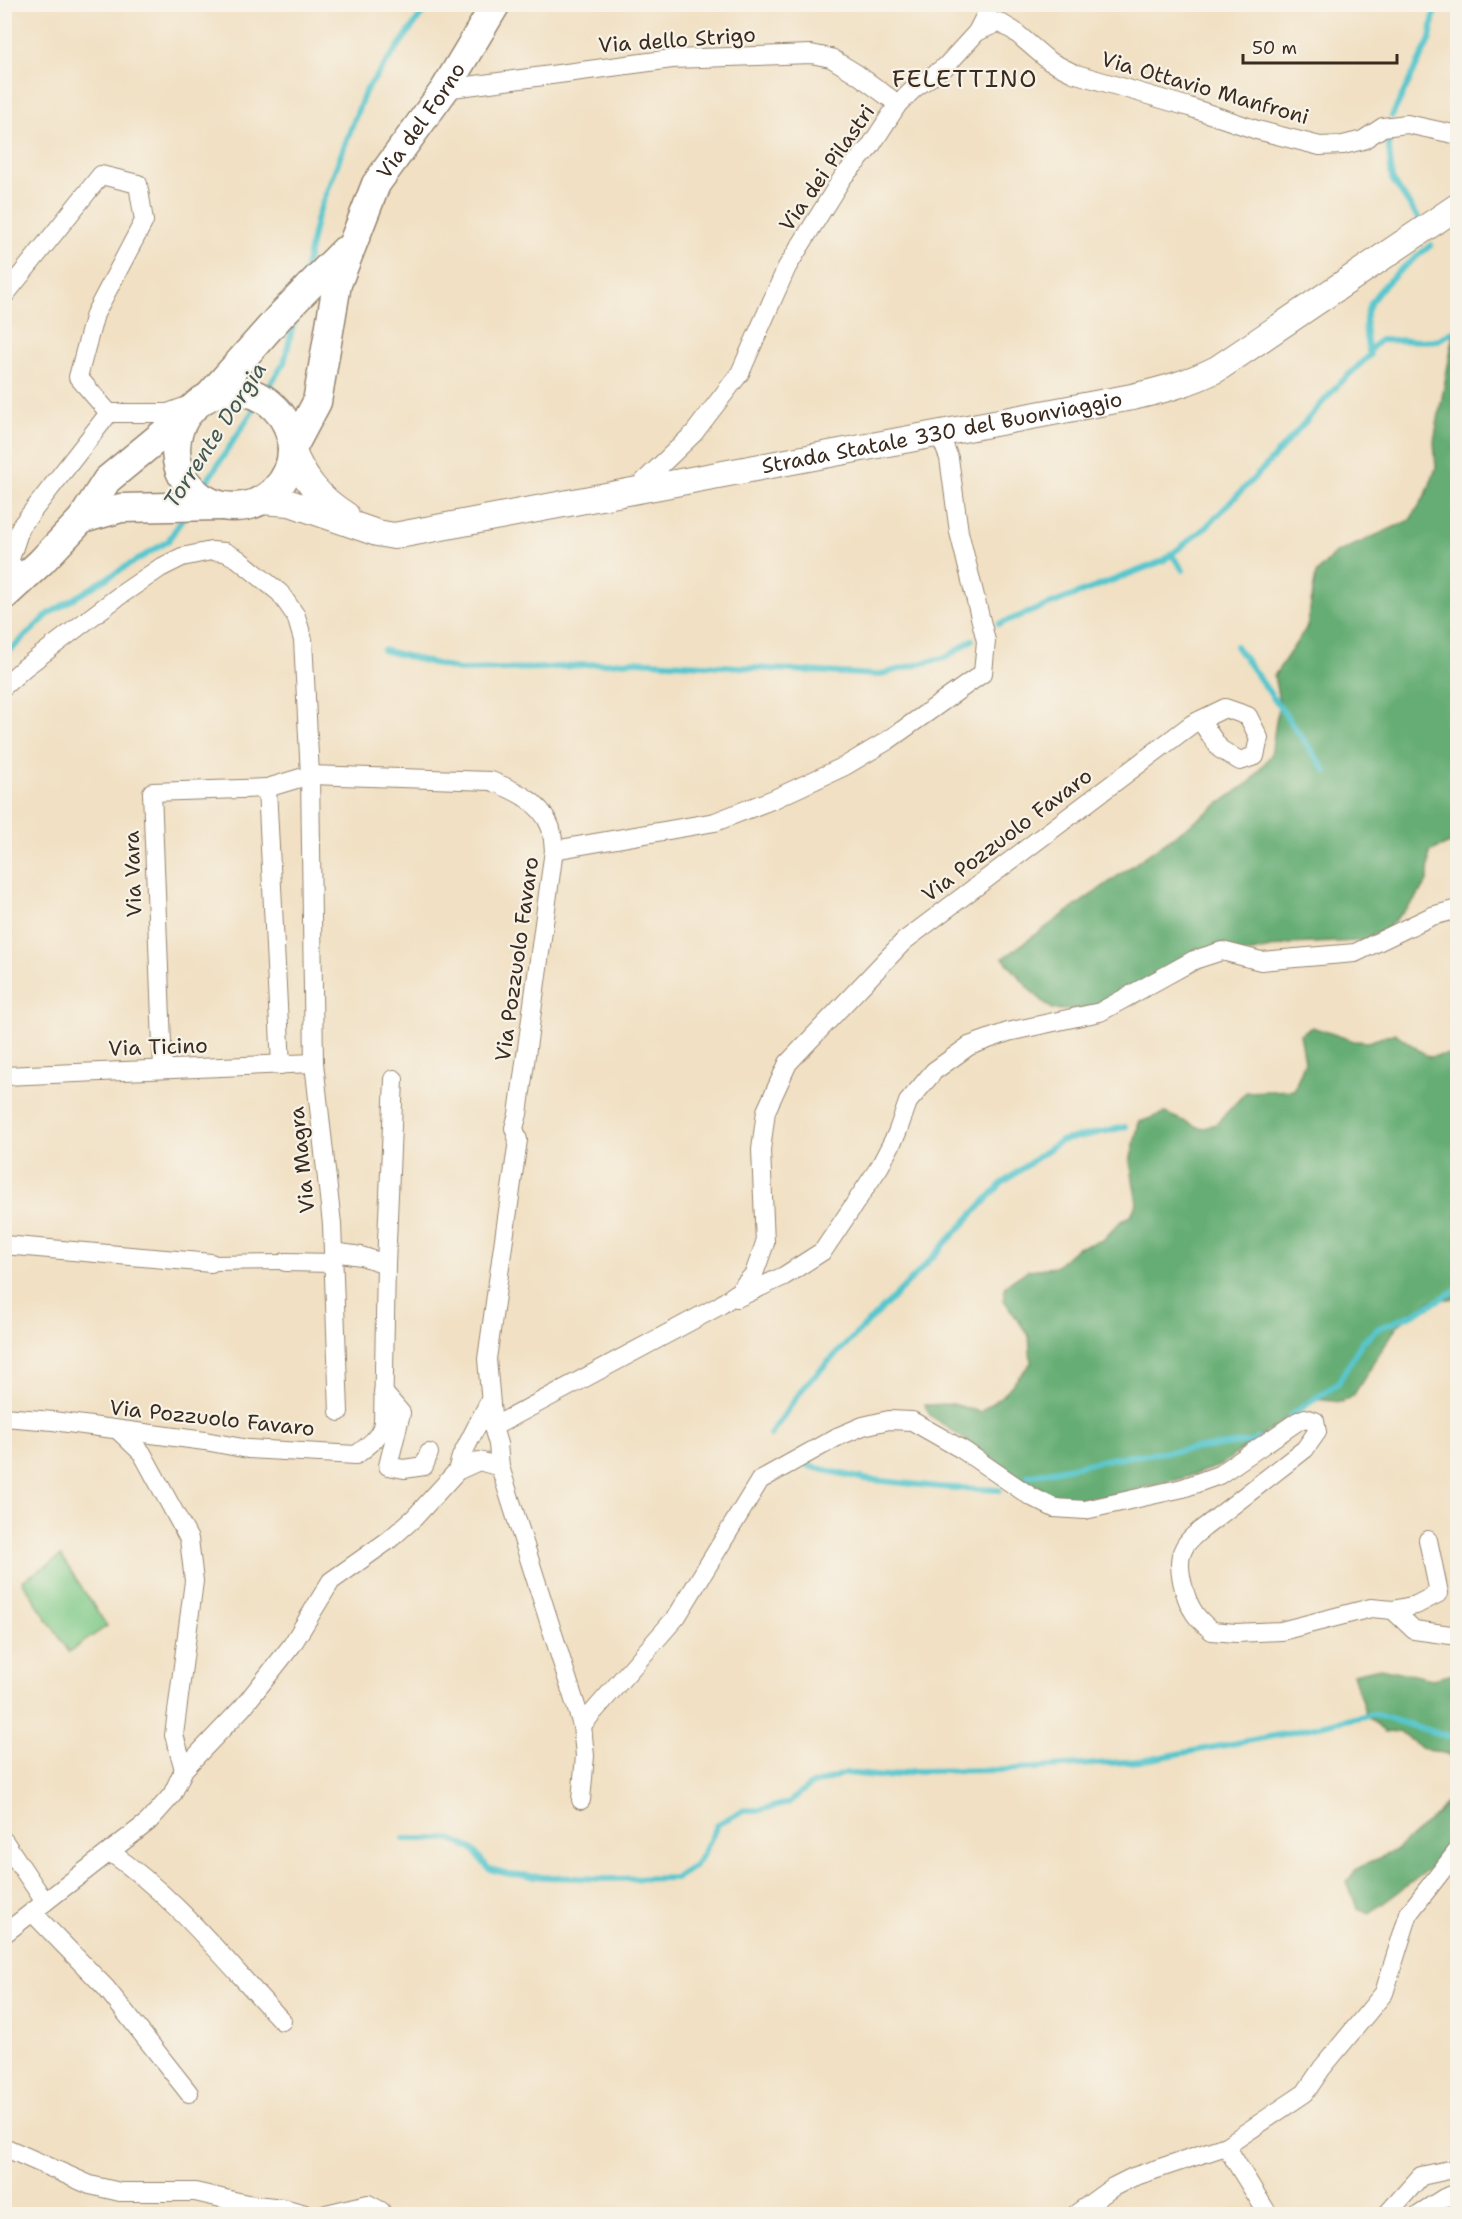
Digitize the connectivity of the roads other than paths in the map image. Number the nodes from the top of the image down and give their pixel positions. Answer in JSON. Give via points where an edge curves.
{"nodes":[{"id":1,"x":496,"y":4,"type":"edge"},
{"id":2,"x":991,"y":4,"type":"edge"},
{"id":3,"x":977,"y":32,"type":"junction"},
{"id":4,"x":445,"y":89,"type":"junction"},
{"id":5,"x":898,"y":104,"type":"junction"},
{"id":6,"x":1458,"y":135,"type":"edge"},
{"id":7,"x":1458,"y":206,"type":"edge"},
{"id":8,"x":354,"y":241,"type":"junction"},
{"id":9,"x":4,"y":296,"type":"edge"},
{"id":10,"x":198,"y":404,"type":"junction"},
{"id":11,"x":109,"y":413,"type":"junction"},
{"id":12,"x":939,"y":433,"type":"junction"},
{"id":13,"x":292,"y":448,"type":"junction"},
{"id":14,"x":636,"y":489,"type":"junction"},
{"id":15,"x":200,"y":501,"type":"junction"},
{"id":16,"x":259,"y":501,"type":"junction"},
{"id":17,"x":82,"y":519,"type":"junction"},
{"id":18,"x":377,"y":533,"type":"junction"},
{"id":19,"x":14,"y":587,"type":"edge"},
{"id":20,"x":4,"y":687,"type":"edge"},
{"id":21,"x":1200,"y":720,"type":"dead end"},
{"id":22,"x":310,"y":775,"type":"junction"},
{"id":23,"x":267,"y":788,"type":"junction"},
{"id":24,"x":554,"y":850,"type":"junction"},
{"id":25,"x":1458,"y":909,"type":"edge"},
{"id":26,"x":314,"y":1063,"type":"junction"},
{"id":27,"x":280,"y":1065,"type":"junction"},
{"id":28,"x":163,"y":1070,"type":"junction"},
{"id":29,"x":4,"y":1076,"type":"edge"},
{"id":30,"x":394,"y":1079,"type":"dead end"},
{"id":31,"x":4,"y":1245,"type":"edge"},
{"id":32,"x":333,"y":1258,"type":"junction"},
{"id":33,"x":285,"y":1262,"type":"joint"},
{"id":34,"x":211,"y":1263,"type":"joint"},
{"id":35,"x":386,"y":1264,"type":"junction"},
{"id":36,"x":718,"y":1306,"type":"junction"},
{"id":37,"x":383,"y":1392,"type":"junction"},
{"id":38,"x":490,"y":1400,"type":"junction"},
{"id":39,"x":339,"y":1412,"type":"dead end"},
{"id":40,"x":4,"y":1417,"type":"edge"},
{"id":41,"x":493,"y":1427,"type":"junction"},
{"id":42,"x":119,"y":1431,"type":"junction"},
{"id":43,"x":429,"y":1453,"type":"dead end"},
{"id":44,"x":500,"y":1467,"type":"junction"},
{"id":45,"x":457,"y":1471,"type":"junction"},
{"id":46,"x":1428,"y":1540,"type":"dead end"},
{"id":47,"x":1393,"y":1610,"type":"junction"},
{"id":48,"x":1458,"y":1636,"type":"edge"},
{"id":49,"x":582,"y":1725,"type":"junction"},
{"id":50,"x":184,"y":1768,"type":"junction"},
{"id":51,"x":582,"y":1800,"type":"dead end"},
{"id":52,"x":4,"y":1841,"type":"edge"},
{"id":53,"x":1458,"y":1850,"type":"edge"},
{"id":54,"x":110,"y":1852,"type":"junction"},
{"id":55,"x":39,"y":1907,"type":"junction"},
{"id":56,"x":4,"y":1934,"type":"edge"},
{"id":57,"x":282,"y":2021,"type":"dead end"},
{"id":58,"x":189,"y":2093,"type":"dead end"},
{"id":59,"x":1226,"y":2146,"type":"junction"},
{"id":60,"x":4,"y":2147,"type":"edge"},
{"id":61,"x":1458,"y":2168,"type":"edge"},
{"id":62,"x":1458,"y":2193,"type":"edge"},
{"id":63,"x":381,"y":2211,"type":"dead end"},
{"id":64,"x":305,"y":2214,"type":"edge"},
{"id":65,"x":326,"y":2214,"type":"edge"},
{"id":66,"x":1076,"y":2214,"type":"edge"},
{"id":67,"x":1268,"y":2214,"type":"edge"},
{"id":68,"x":1387,"y":2214,"type":"edge"},
{"id":69,"x":1419,"y":2214,"type":"edge"}],
"edges":[{"from":1,"to":4,"type":"main road","name":"Via del Forno"},
{"from":2,"to":3,"type":"street","name":"Via dei Pilastri"},
{"from":3,"to":5,"type":"street","name":"Via dei Pilastri","via":[[945,67]]},
{"from":3,"to":6,"type":"street","name":"Via Ottavio Manfroni","via":[[999,22],[1049,61],[1073,73],[1320,146],[1363,141],[1383,127],[1407,124]]},
{"from":4,"to":5,"type":"street","name":"Via dello Strigo","via":[[672,59],[811,54],[831,58]]},
{"from":4,"to":8,"type":"main road","name":"Via del Forno","via":[[376,184]]},
{"from":5,"to":14,"type":"street","name":"Via dei Pilastri","via":[[870,147],[843,177],[787,267],[740,373],[694,433]]},
{"from":7,"to":12,"type":"main road","name":"Strada Statale 330 del Buonviaggio","via":[[1192,382]]},
{"from":8,"to":10,"type":"main road","name":"Via del Forno"},
{"from":8,"to":13,"type":"main road","name":"Via del Forno","via":[[337,284],[317,402]]},
{"from":9,"to":11,"type":"street","via":[[101,175],[138,184],[144,221],[95,314],[78,378]]},
{"from":10,"to":11,"type":"street","via":[[168,413]]},
{"from":10,"to":13,"type":"main road","via":[[226,391],[258,397],[286,423]]},
{"from":10,"to":15,"type":"main road","via":[[180,425],[175,449],[181,474]]},
{"from":10,"to":17,"type":"main road","via":[[107,480]]},
{"from":11,"to":19,"type":"street","via":[[21,526],[9,562]]},
{"from":12,"to":14,"type":"main road","name":"Strada Statale 330 del Buonviaggio"},
{"from":12,"to":24,"type":"street","name":"Via Pozzuolo Favaro","via":[[949,458],[959,532],[986,641],[983,673],[845,766],[764,803],[715,822]]},
{"from":13,"to":16,"type":"main road","via":[[283,480]]},
{"from":13,"to":18,"type":"main road","via":[[305,477],[324,500]]},
{"from":14,"to":18,"type":"main road","name":"Strada Statale 330 del Buonviaggio","via":[[394,536]]},
{"from":15,"to":16,"type":"main road","via":[[245,506]]},
{"from":15,"to":17,"type":"main road","via":[[121,508]]},
{"from":16,"to":18,"type":"main road","via":[[290,503]]},
{"from":17,"to":19,"type":"main road"},
{"from":20,"to":22,"type":"street","via":[[160,568],[182,558],[225,552],[280,592],[301,627]]},
{"from":21,"to":36,"type":"street","name":"Via Pozzuolo Favaro","via":[[903,941],[788,1063],[766,1111],[761,1150],[765,1243],[754,1274]]},
{"from":22,"to":23,"type":"street","name":"Via Vara"},
{"from":22,"to":24,"type":"street","name":"Via Vara","via":[[491,781],[516,790],[533,803],[550,827]]},
{"from":22,"to":26,"type":"street"},
{"from":23,"to":27,"type":"street"},
{"from":23,"to":28,"type":"street","name":"Via Vara","via":[[152,792]]},
{"from":24,"to":38,"type":"street","name":"Via Pozzuolo Favaro","via":[[514,1128],[518,1140],[487,1359]]},
{"from":25,"to":36,"type":"street","via":[[1432,916],[1355,953],[1261,961],[1222,951],[1194,960],[1100,1012],[1008,1032],[969,1046],[934,1071],[908,1102],[880,1166],[823,1251],[784,1276]]},
{"from":26,"to":27,"type":"street","name":"Via Ticino"},
{"from":26,"to":32,"type":"street","name":"Via Magra"},
{"from":27,"to":28,"type":"street","name":"Via Ticino"},
{"from":28,"to":29,"type":"street","name":"Via Ticino"},
{"from":30,"to":35,"type":"street","name":"Via Pozzuolo Favaro"},
{"from":31,"to":34,"type":"street"},
{"from":32,"to":33,"type":"street"},
{"from":32,"to":35,"type":"street","via":[[361,1256]]},
{"from":32,"to":39,"type":"street","name":"Via Magra"},
{"from":33,"to":34,"type":"street"},
{"from":35,"to":37,"type":"street","name":"Via Pozzuolo Favaro"},
{"from":36,"to":41,"type":"street","name":"Via Pozzuolo Favaro"},
{"from":37,"to":42,"type":"street","name":"Via Pozzuolo Favaro","via":[[381,1431],[356,1455],[248,1449]]},
{"from":37,"to":43,"type":"street","via":[[401,1413],[388,1466],[424,1466]]},
{"from":38,"to":41,"type":"street","name":"Via Pozzuolo Favaro"},
{"from":38,"to":45,"type":"street","via":[[460,1457]]},
{"from":40,"to":42,"type":"street","name":"Via Pozzuolo Favaro"},
{"from":41,"to":44,"type":"street","name":"Via Pozzuolo Favaro"},
{"from":42,"to":50,"type":"street","via":[[142,1453],[189,1539],[194,1581],[174,1735]]},
{"from":44,"to":45,"type":"street","via":[[479,1461]]},
{"from":44,"to":49,"type":"street","name":"Via Pozzuolo Favaro"},
{"from":45,"to":50,"type":"street","via":[[414,1518],[331,1581],[292,1645],[243,1707]]},
{"from":46,"to":47,"type":"street","via":[[1439,1593],[1416,1605]]},
{"from":47,"to":48,"type":"street","via":[[1414,1630]]},
{"from":47,"to":49,"type":"street","via":[[1371,1608],[1281,1631],[1236,1633],[1212,1631],[1195,1614],[1179,1566],[1182,1551],[1198,1532],[1305,1449],[1317,1432],[1317,1424],[1311,1419],[1298,1421],[1219,1475],[1183,1488],[1085,1510],[1054,1508],[1030,1497],[963,1449],[912,1421],[889,1420],[837,1437],[760,1480],[677,1616]]},
{"from":49,"to":51,"type":"street","name":"Via Pozzuolo Favaro"},
{"from":50,"to":54,"type":"street","via":[[172,1795],[148,1822]]},
{"from":52,"to":55,"type":"street"},
{"from":53,"to":59,"type":"street","via":[[1408,1913],[1384,1993],[1305,2092]]},
{"from":54,"to":55,"type":"street"},
{"from":54,"to":57,"type":"street","via":[[139,1872],[189,1919]]},
{"from":55,"to":56,"type":"street"},
{"from":55,"to":58,"type":"street"},
{"from":59,"to":66,"type":"street","via":[[1133,2177]]},
{"from":59,"to":67,"type":"street"},
{"from":60,"to":64,"type":"street","via":[[90,2185],[120,2192],[195,2192]]},
{"from":61,"to":68,"type":"street","via":[[1421,2176]]},
{"from":62,"to":69,"type":"street"},
{"from":63,"to":65,"type":"street","via":[[368,2204]]}]}
